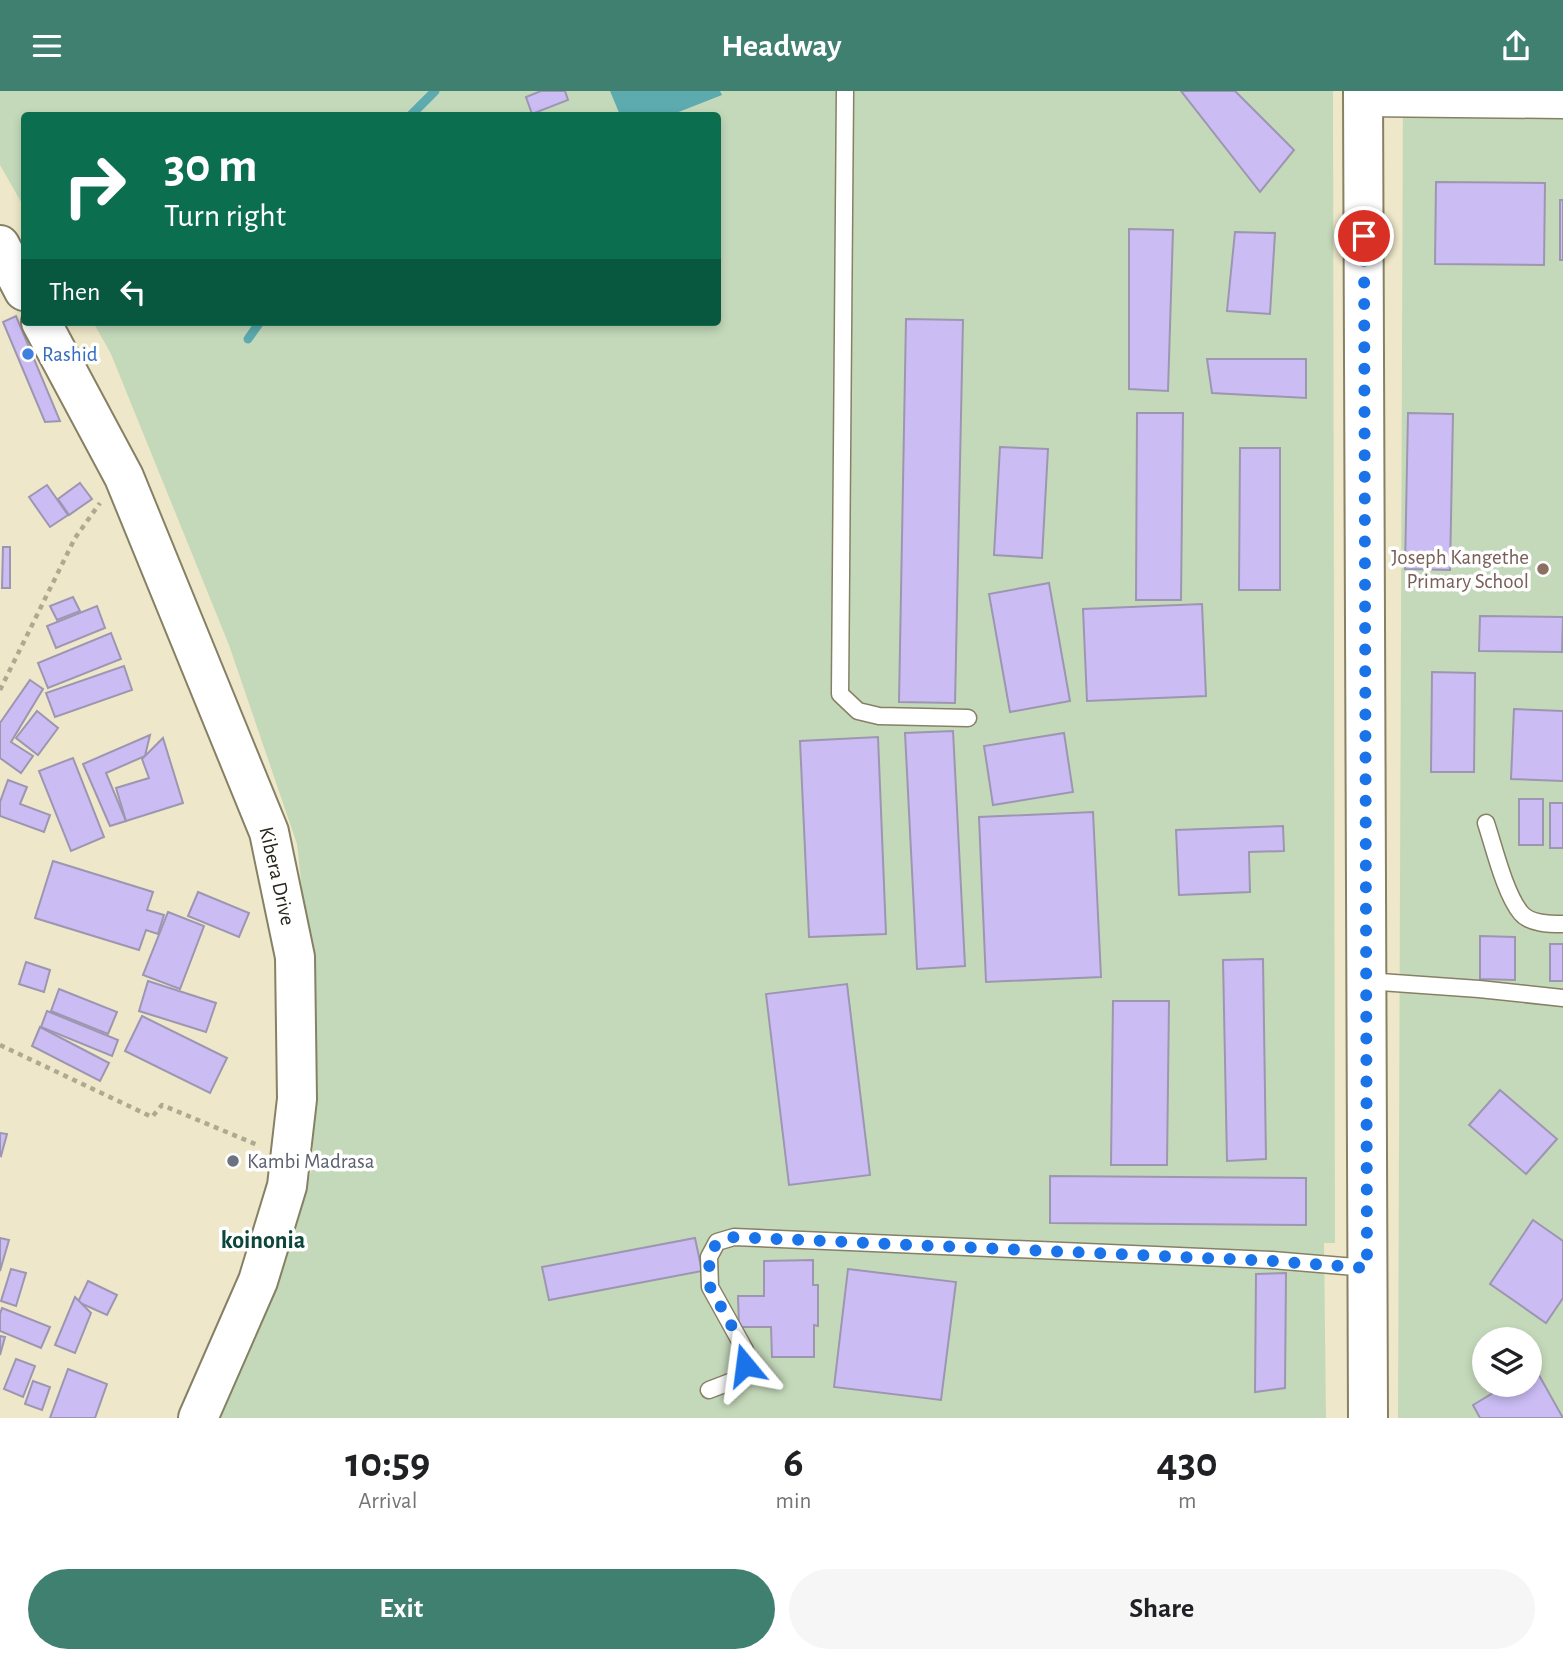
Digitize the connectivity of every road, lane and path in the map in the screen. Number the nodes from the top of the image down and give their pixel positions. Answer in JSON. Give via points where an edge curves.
{"nodes":[{"id":1,"x":845,"y":91,"type":"edge"},
{"id":2,"x":1363,"y":96,"type":"edge"},
{"id":3,"x":1563,"y":103,"type":"edge"},
{"id":4,"x":0,"y":245,"type":"edge"},
{"id":5,"x":21,"y":285,"type":"edge"},
{"id":6,"x":43,"y":326,"type":"edge"},
{"id":7,"x":124,"y":477,"type":"junction"},
{"id":8,"x":0,"y":690,"type":"edge"},
{"id":9,"x":968,"y":718,"type":"dead end"},
{"id":10,"x":1486,"y":823,"type":"dead end"},
{"id":11,"x":1563,"y":924,"type":"edge"},
{"id":12,"x":1366,"y":981,"type":"junction"},
{"id":13,"x":1563,"y":997,"type":"edge"},
{"id":14,"x":0,"y":1045,"type":"edge"},
{"id":15,"x":290,"y":1159,"type":"junction"},
{"id":16,"x":1367,"y":1268,"type":"junction"},
{"id":17,"x":709,"y":1390,"type":"dead end"},
{"id":18,"x":198,"y":1418,"type":"edge"},
{"id":19,"x":1368,"y":1418,"type":"edge"}],
"edges":[{"from":1,"to":9,"type":"lane","via":[[839,694],[858,711],[879,716]]},
{"from":2,"to":3,"type":"street"},
{"from":2,"to":12,"type":"street"},
{"from":4,"to":5,"type":"street"},
{"from":6,"to":7,"type":"street","name":"Kibera Drive"},
{"from":7,"to":8,"type":"path","via":[[75,538]]},
{"from":7,"to":15,"type":"street","name":"Kibera Drive","via":[[269,832],[295,957],[297,1099]]},
{"from":10,"to":11,"type":"lane","via":[[1507,887],[1522,914],[1544,924]]},
{"from":12,"to":13,"type":"lane"},
{"from":12,"to":16,"type":"street"},
{"from":14,"to":15,"type":"path","via":[[152,1117],[162,1105]]},
{"from":15,"to":18,"type":"street","name":"Kibera Drive","via":[[287,1186],[258,1281]]},
{"from":16,"to":17,"type":"lane","via":[[734,1237],[717,1242],[709,1257],[710,1287],[745,1350],[745,1365],[735,1380]]},
{"from":16,"to":19,"type":"street"}]}
